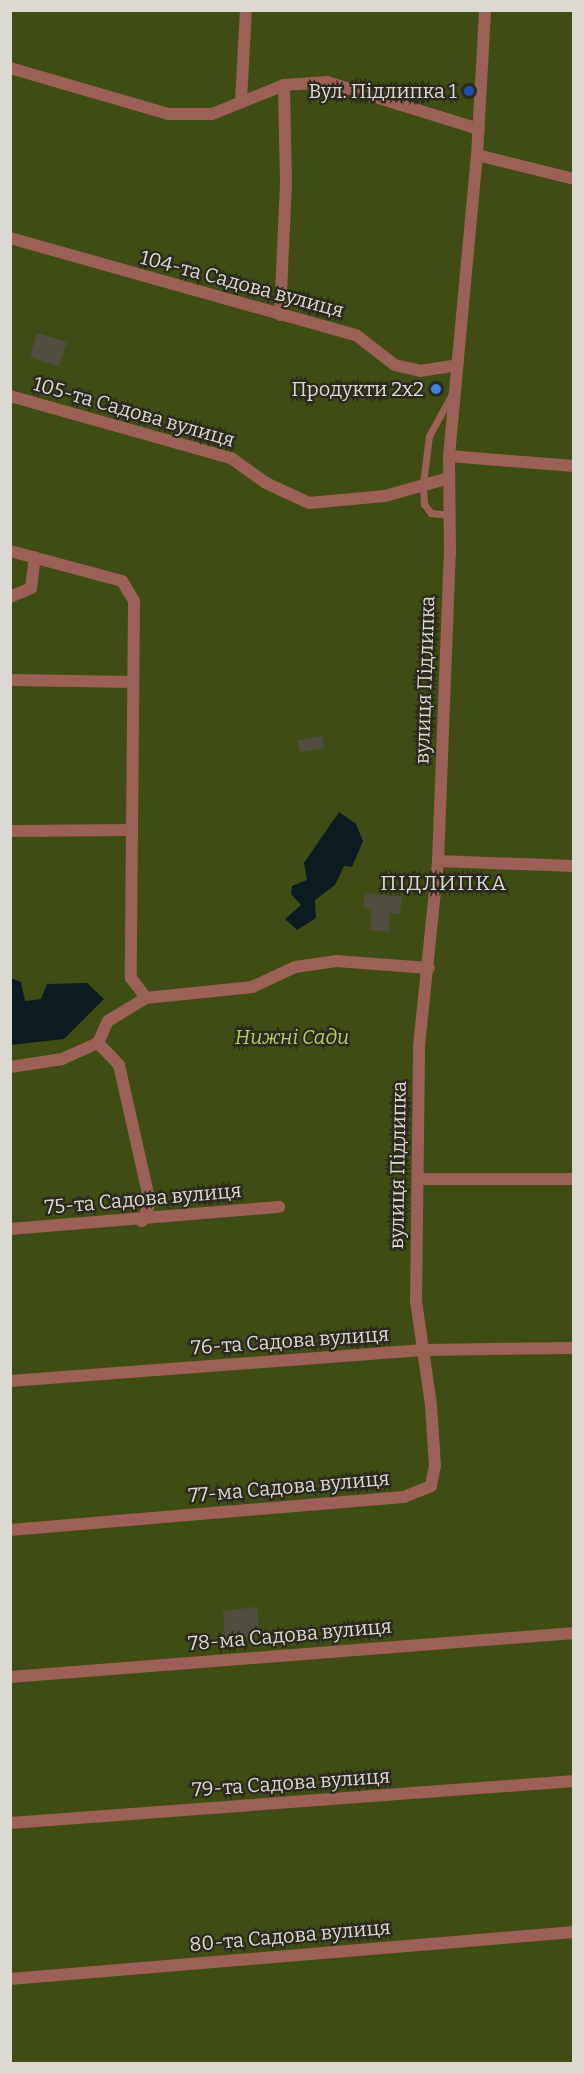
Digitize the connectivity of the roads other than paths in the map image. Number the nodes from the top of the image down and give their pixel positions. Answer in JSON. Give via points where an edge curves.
{"nodes":[{"id":1,"x":246,"y":10,"type":"edge"},
{"id":2,"x":485,"y":10,"type":"edge"},
{"id":3,"x":10,"y":68,"type":"edge"},
{"id":4,"x":284,"y":86,"type":"junction"},
{"id":5,"x":241,"y":101,"type":"junction"},
{"id":6,"x":479,"y":129,"type":"junction"},
{"id":7,"x":477,"y":155,"type":"junction"},
{"id":8,"x":573,"y":179,"type":"edge"},
{"id":9,"x":10,"y":238,"type":"edge"},
{"id":10,"x":280,"y":315,"type":"junction"},
{"id":11,"x":456,"y":365,"type":"junction"},
{"id":12,"x":454,"y":392,"type":"junction"},
{"id":13,"x":10,"y":396,"type":"edge"},
{"id":14,"x":449,"y":456,"type":"junction"},
{"id":15,"x":573,"y":466,"type":"edge"},
{"id":16,"x":449,"y":478,"type":"junction"},
{"id":17,"x":423,"y":483,"type":"junction"},
{"id":18,"x":450,"y":515,"type":"junction"},
{"id":19,"x":10,"y":551,"type":"edge"},
{"id":20,"x":35,"y":557,"type":"junction"},
{"id":21,"x":10,"y":597,"type":"edge"},
{"id":22,"x":10,"y":680,"type":"edge"},
{"id":23,"x":133,"y":682,"type":"junction"},
{"id":24,"x":132,"y":830,"type":"junction"},
{"id":25,"x":10,"y":831,"type":"edge"},
{"id":26,"x":438,"y":861,"type":"junction"},
{"id":27,"x":573,"y":866,"type":"edge"},
{"id":28,"x":429,"y":969,"type":"junction"},
{"id":29,"x":146,"y":998,"type":"junction"},
{"id":30,"x":98,"y":1043,"type":"junction"},
{"id":31,"x":10,"y":1067,"type":"edge"},
{"id":32,"x":418,"y":1179,"type":"junction"},
{"id":33,"x":573,"y":1179,"type":"edge"},
{"id":34,"x":279,"y":1207,"type":"dead end"},
{"id":35,"x":142,"y":1221,"type":"junction"},
{"id":36,"x":10,"y":1229,"type":"edge"},
{"id":37,"x":573,"y":1348,"type":"edge"},
{"id":38,"x":423,"y":1350,"type":"junction"},
{"id":39,"x":10,"y":1381,"type":"edge"},
{"id":40,"x":10,"y":1530,"type":"edge"},
{"id":41,"x":573,"y":1633,"type":"edge"},
{"id":42,"x":10,"y":1677,"type":"edge"},
{"id":43,"x":573,"y":1781,"type":"edge"},
{"id":44,"x":10,"y":1823,"type":"edge"},
{"id":45,"x":573,"y":1932,"type":"edge"},
{"id":46,"x":10,"y":1979,"type":"edge"}],
"edges":[{"from":1,"to":5,"type":"street"},
{"from":2,"to":6,"type":"street","name":"вулиця Підлипка"},
{"from":3,"to":5,"type":"street","via":[[168,114],[212,114]]},
{"from":4,"to":5,"type":"street"},
{"from":4,"to":6,"type":"street","via":[[327,82]]},
{"from":4,"to":10,"type":"street","via":[[286,184]]},
{"from":6,"to":7,"type":"street","name":"вулиця Підлипка"},
{"from":7,"to":8,"type":"street"},
{"from":7,"to":11,"type":"street","name":"вулиця Підлипка"},
{"from":9,"to":10,"type":"street","name":"104-та Садова вулиця"},
{"from":10,"to":11,"type":"street","name":"104-та Садова вулиця","via":[[356,335],[395,365],[420,371]]},
{"from":11,"to":12,"type":"street","name":"вулиця Підлипка"},
{"from":12,"to":14,"type":"street","name":"вулиця Підлипка"},
{"from":12,"to":17,"type":"lane","via":[[429,436]]},
{"from":13,"to":17,"type":"street","name":"105-та Садова вулиця","via":[[231,458],[266,483],[309,503],[385,496]]},
{"from":14,"to":15,"type":"street"},
{"from":14,"to":16,"type":"street","name":"вулиця Підлипка"},
{"from":16,"to":17,"type":"street","name":"105-та Садова вулиця"},
{"from":16,"to":18,"type":"street","name":"вулиця Підлипка"},
{"from":17,"to":18,"type":"lane","via":[[424,504],[431,513]]},
{"from":18,"to":26,"type":"street","name":"вулиця Підлипка"},
{"from":19,"to":20,"type":"street"},
{"from":20,"to":21,"type":"street","via":[[32,588]]},
{"from":20,"to":23,"type":"street","via":[[122,581],[134,601]]},
{"from":22,"to":23,"type":"street"},
{"from":23,"to":24,"type":"street"},
{"from":24,"to":25,"type":"street"},
{"from":24,"to":29,"type":"street","via":[[131,978]]},
{"from":26,"to":27,"type":"street"},
{"from":26,"to":28,"type":"street","name":"вулиця Підлипка"},
{"from":28,"to":29,"type":"street","via":[[336,961],[295,967],[252,987]]},
{"from":28,"to":32,"type":"street","name":"вулиця Підлипка","via":[[419,1046]]},
{"from":29,"to":30,"type":"street","via":[[108,1021]]},
{"from":30,"to":31,"type":"street","via":[[62,1059]]},
{"from":30,"to":35,"type":"street","via":[[119,1065],[150,1203]]},
{"from":32,"to":33,"type":"street"},
{"from":32,"to":38,"type":"street","name":"вулиця Підлипка","via":[[416,1301]]},
{"from":34,"to":35,"type":"street","name":"75-та Садова вулиця"},
{"from":35,"to":36,"type":"street","name":"75-та Садова вулиця"},
{"from":37,"to":38,"type":"street","name":"76-та Садова вулиця"},
{"from":38,"to":39,"type":"street","name":"76-та Садова вулиця"},
{"from":38,"to":40,"type":"street","name":"77-ма Садова вулиця","via":[[433,1425],[431,1486],[404,1497]]},
{"from":41,"to":42,"type":"street","name":"78-ма Садова вулиця"},
{"from":43,"to":44,"type":"street","name":"79-та Садова вулиця"},
{"from":45,"to":46,"type":"street","name":"80-та Садова вулиця"}]}
